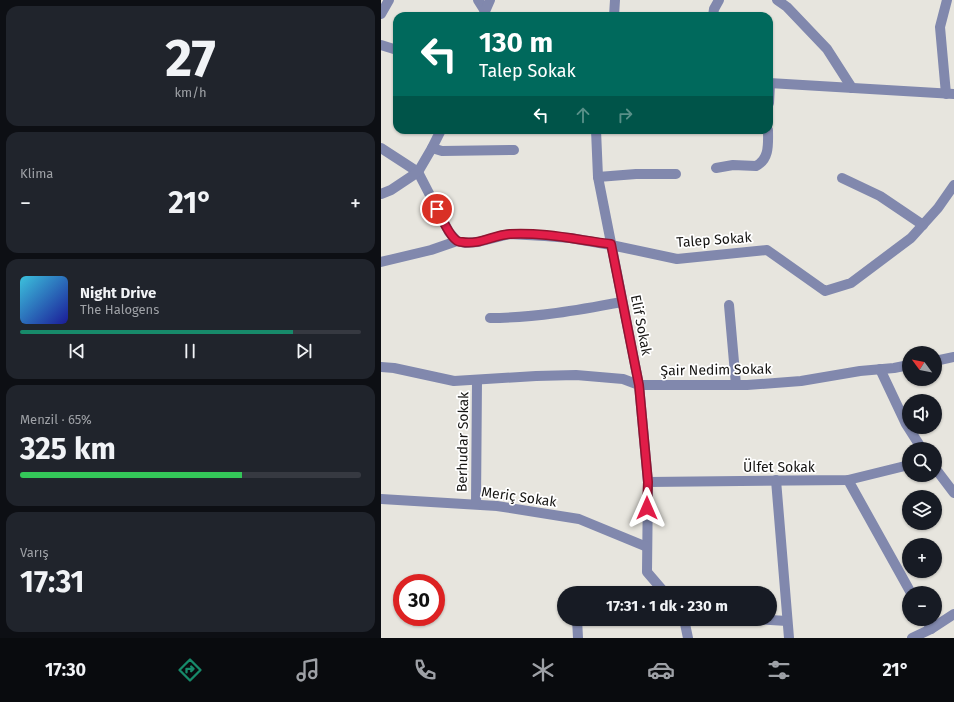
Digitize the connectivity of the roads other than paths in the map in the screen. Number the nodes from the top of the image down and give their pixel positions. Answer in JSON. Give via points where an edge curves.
{"nodes":[{"id":1,"x":389,"y":0,"type":"edge"},
{"id":2,"x":478,"y":0,"type":"edge"},
{"id":3,"x":490,"y":0,"type":"edge"},
{"id":4,"x":615,"y":0,"type":"edge"},
{"id":5,"x":719,"y":0,"type":"edge"},
{"id":6,"x":777,"y":0,"type":"edge"},
{"id":7,"x":947,"y":0,"type":"edge"},
{"id":8,"x":790,"y":4,"type":"edge"},
{"id":9,"x":483,"y":12,"type":"edge"},
{"id":10,"x":485,"y":12,"type":"edge"},
{"id":11,"x":614,"y":12,"type":"edge"},
{"id":12,"x":714,"y":12,"type":"edge"},
{"id":13,"x":381,"y":14,"type":"edge"},
{"id":14,"x":381,"y":45,"type":"edge"},
{"id":15,"x":393,"y":49,"type":"edge"},
{"id":16,"x":773,"y":83,"type":"edge"},
{"id":17,"x":852,"y":88,"type":"junction"},
{"id":18,"x":950,"y":94,"type":"edge"},
{"id":19,"x":439,"y":134,"type":"edge"},
{"id":20,"x":596,"y":134,"type":"edge"},
{"id":21,"x":768,"y":134,"type":"edge"},
{"id":22,"x":381,"y":148,"type":"edge"},
{"id":23,"x":432,"y":148,"type":"junction"},
{"id":24,"x":514,"y":150,"type":"dead end"},
{"id":25,"x":716,"y":168,"type":"dead end"},
{"id":26,"x":418,"y":172,"type":"junction"},
{"id":27,"x":676,"y":174,"type":"dead end"},
{"id":28,"x":598,"y":177,"type":"junction"},
{"id":29,"x":842,"y":178,"type":"dead end"},
{"id":30,"x":954,"y":185,"type":"edge"},
{"id":31,"x":381,"y":194,"type":"edge"},
{"id":32,"x":923,"y":225,"type":"junction"},
{"id":33,"x":457,"y":241,"type":"junction"},
{"id":34,"x":611,"y":244,"type":"junction"},
{"id":35,"x":381,"y":262,"type":"edge"},
{"id":36,"x":623,"y":302,"type":"junction"},
{"id":37,"x":729,"y":305,"type":"dead end"},
{"id":38,"x":490,"y":318,"type":"dead end"},
{"id":39,"x":954,"y":357,"type":"edge"},
{"id":40,"x":942,"y":360,"type":"edge"},
{"id":41,"x":902,"y":367,"type":"edge"},
{"id":42,"x":381,"y":368,"type":"edge"},
{"id":43,"x":880,"y":369,"type":"junction"},
{"id":44,"x":477,"y":380,"type":"junction"},
{"id":45,"x":639,"y":385,"type":"junction"},
{"id":46,"x":736,"y":385,"type":"junction"},
{"id":47,"x":918,"y":442,"type":"edge"},
{"id":48,"x":902,"y":467,"type":"edge"},
{"id":49,"x":942,"y":477,"type":"edge"},
{"id":50,"x":776,"y":480,"type":"junction"},
{"id":51,"x":848,"y":480,"type":"junction"},
{"id":52,"x":648,"y":482,"type":"junction"},
{"id":53,"x":954,"y":493,"type":"edge"},
{"id":54,"x":381,"y":500,"type":"edge"},
{"id":55,"x":476,"y":504,"type":"junction"},
{"id":56,"x":647,"y":548,"type":"junction"},
{"id":57,"x":659,"y":586,"type":"edge"},
{"id":58,"x":907,"y":586,"type":"edge"},
{"id":59,"x":954,"y":614,"type":"edge"},
{"id":60,"x":777,"y":620,"type":"edge"},
{"id":61,"x":787,"y":621,"type":"junction"},
{"id":62,"x":577,"y":626,"type":"edge"},
{"id":63,"x":685,"y":626,"type":"edge"},
{"id":64,"x":930,"y":626,"type":"edge"},
{"id":65,"x":931,"y":629,"type":"junction"},
{"id":66,"x":578,"y":638,"type":"edge"},
{"id":67,"x":688,"y":638,"type":"edge"},
{"id":68,"x":789,"y":638,"type":"edge"},
{"id":69,"x":912,"y":638,"type":"edge"}],
"edges":[{"from":1,"to":13,"type":"street"},
{"from":2,"to":9,"type":"street"},
{"from":3,"to":10,"type":"street"},
{"from":4,"to":11,"type":"street"},
{"from":5,"to":12,"type":"street"},
{"from":6,"to":8,"type":"street"},
{"from":7,"to":18,"type":"street","via":[[940,26]]},
{"from":8,"to":17,"type":"street","via":[[827,49]]},
{"from":14,"to":15,"type":"street"},
{"from":16,"to":17,"type":"street"},
{"from":17,"to":18,"type":"street"},
{"from":19,"to":23,"type":"street"},
{"from":20,"to":28,"type":"street","name":"Elif Sokak"},
{"from":21,"to":25,"type":"street","via":[[768,151],[756,166],[733,165]]},
{"from":22,"to":26,"type":"street"},
{"from":23,"to":24,"type":"street","via":[[442,151]]},
{"from":23,"to":26,"type":"street"},
{"from":26,"to":31,"type":"street"},
{"from":26,"to":33,"type":"street","via":[[449,232]]},
{"from":27,"to":28,"type":"street"},
{"from":28,"to":34,"type":"street","name":"Elif Sokak"},
{"from":29,"to":32,"type":"street","via":[[881,196]]},
{"from":30,"to":32,"type":"street","name":"Talep Sokak"},
{"from":32,"to":34,"type":"street","name":"Talep Sokak","via":[[911,238],[851,283],[825,291],[767,250],[677,259]]},
{"from":33,"to":34,"type":"street","name":"Talep Sokak","via":[[478,242],[509,234],[524,234]]},
{"from":33,"to":35,"type":"street"},
{"from":34,"to":36,"type":"street","name":"Elif Sokak"},
{"from":36,"to":38,"type":"street","via":[[528,317]]},
{"from":36,"to":45,"type":"street","name":"Elif Sokak"},
{"from":37,"to":46,"type":"street"},
{"from":39,"to":40,"type":"street"},
{"from":41,"to":43,"type":"street","name":"Şair Nedim Sokak"},
{"from":42,"to":44,"type":"street","name":"Şair Nedim Sokak","via":[[394,368],[454,381]]},
{"from":43,"to":46,"type":"street","name":"Şair Nedim Sokak","via":[[801,381]]},
{"from":43,"to":47,"type":"street","via":[[906,424]]},
{"from":44,"to":45,"type":"street","name":"Şair Nedim Sokak","via":[[576,376],[623,379]]},
{"from":44,"to":55,"type":"street","name":"Berhudar Sokak"},
{"from":45,"to":46,"type":"street","name":"Şair Nedim Sokak"},
{"from":45,"to":52,"type":"street","name":"Elif Sokak"},
{"from":48,"to":51,"type":"street","name":"Ülfet Sokak"},
{"from":49,"to":53,"type":"street"},
{"from":50,"to":51,"type":"street","name":"Ülfet Sokak"},
{"from":50,"to":52,"type":"street","name":"Ülfet Sokak"},
{"from":50,"to":61,"type":"street"},
{"from":51,"to":58,"type":"street"},
{"from":52,"to":56,"type":"street","name":"Elif Sokak"},
{"from":54,"to":55,"type":"street","name":"Meriç Sokak"},
{"from":55,"to":56,"type":"street","name":"Meriç Sokak","via":[[579,520]]},
{"from":56,"to":57,"type":"street","name":"Elif Sokak","via":[[647,572]]},
{"from":59,"to":65,"type":"street"},
{"from":60,"to":61,"type":"street"},
{"from":61,"to":68,"type":"street"},
{"from":62,"to":66,"type":"street"},
{"from":63,"to":67,"type":"street"},
{"from":64,"to":65,"type":"street"},
{"from":65,"to":69,"type":"street"}]}
